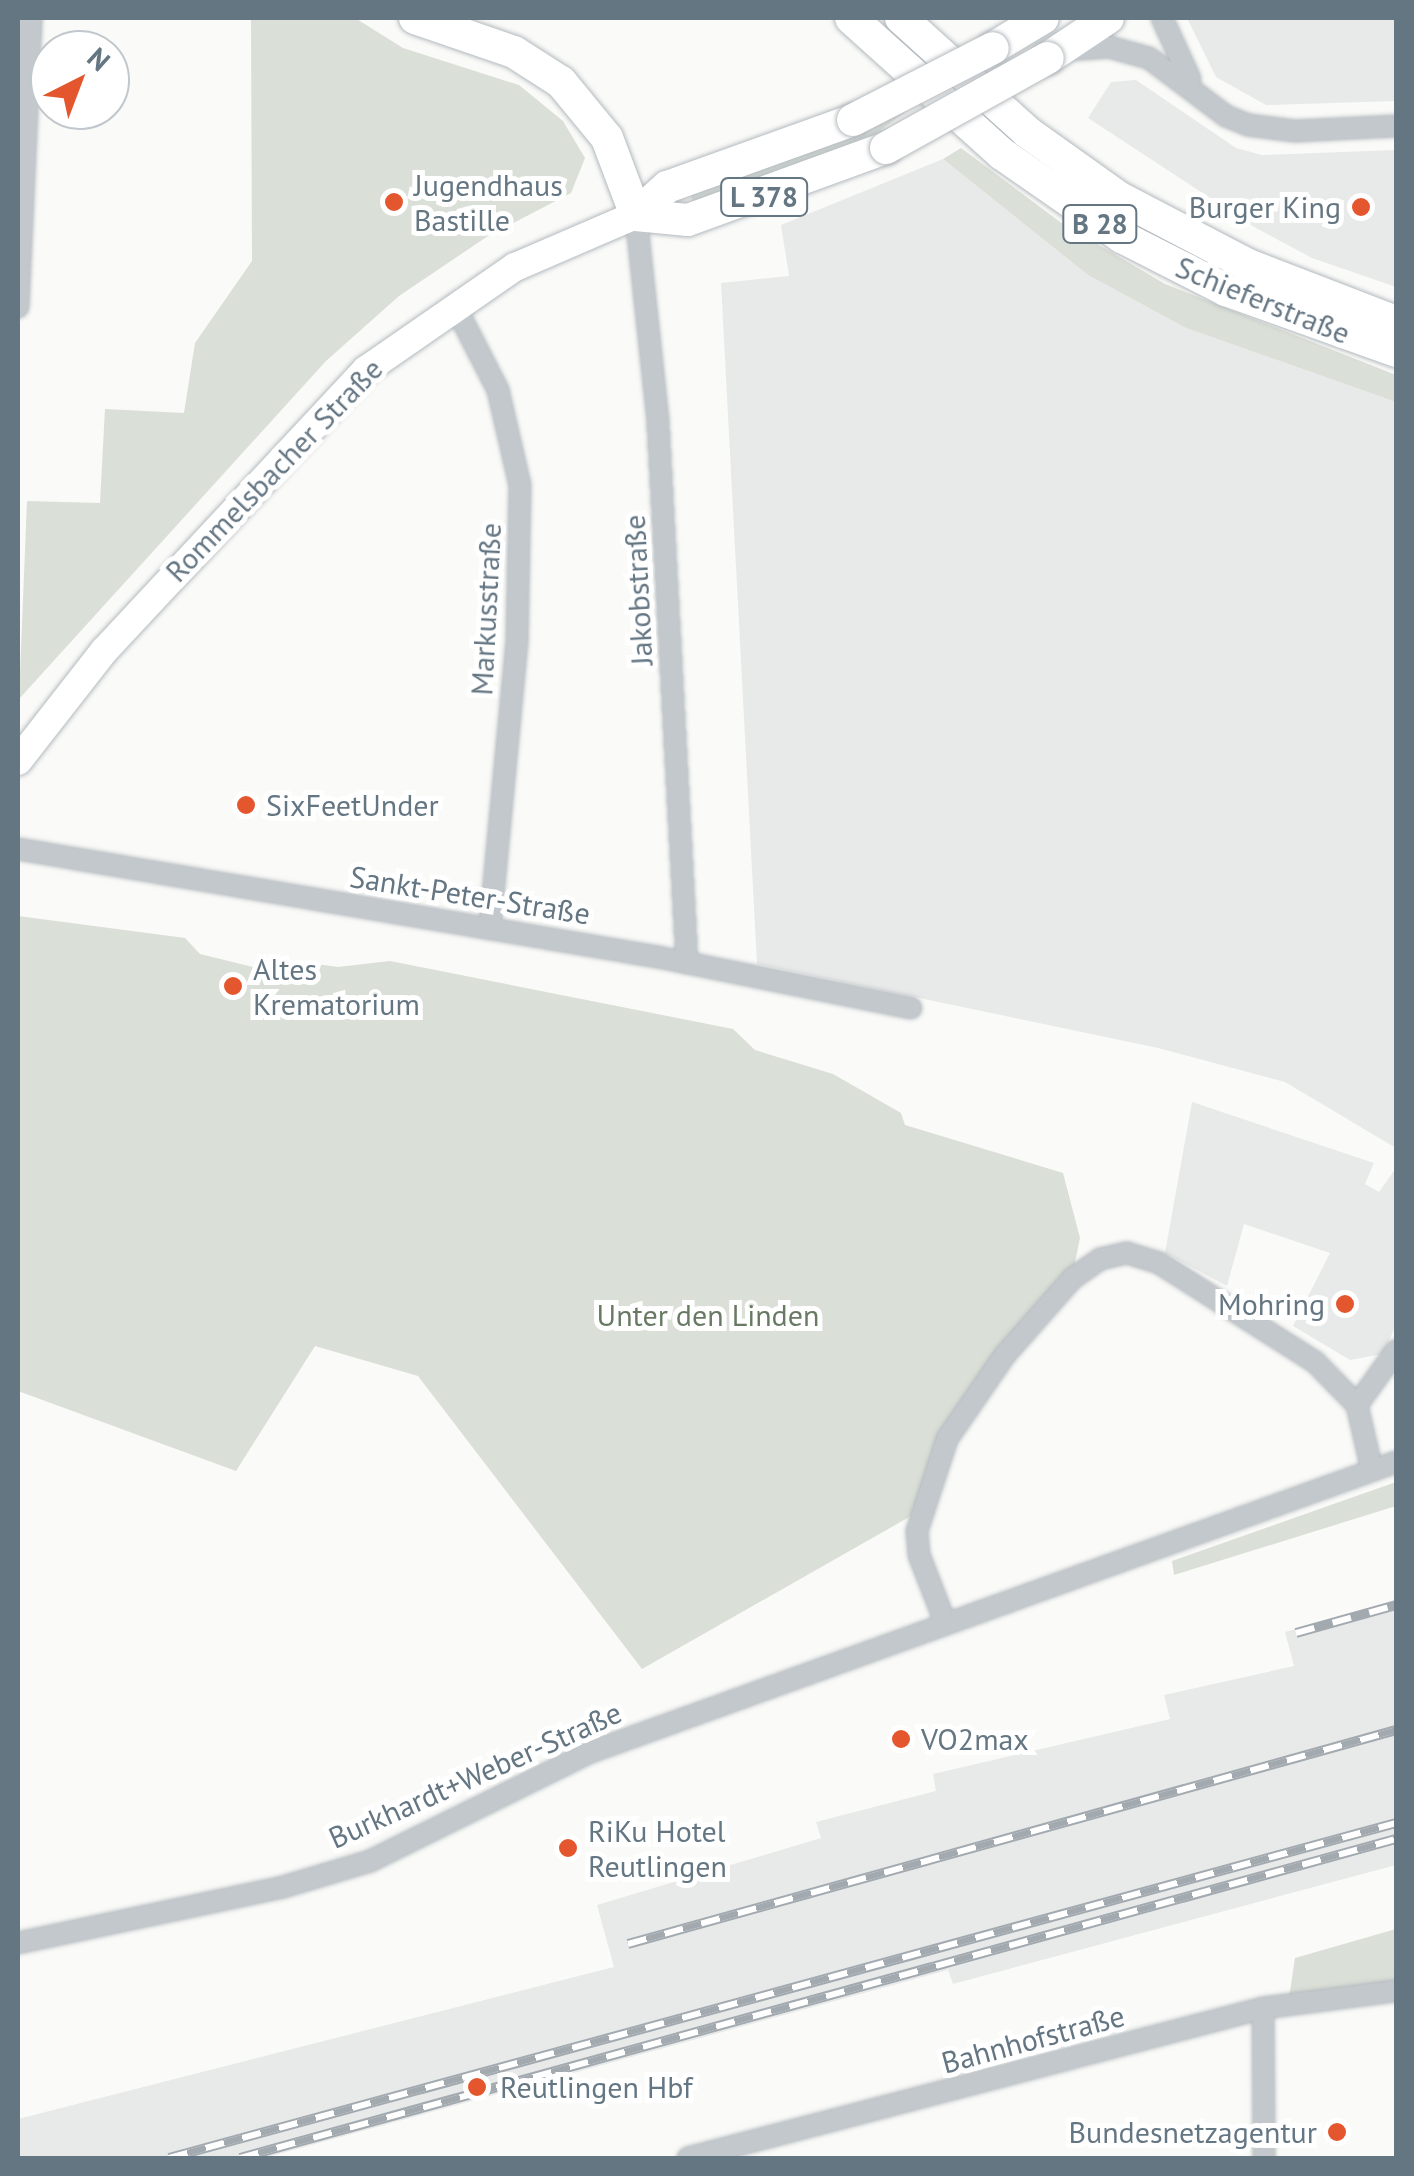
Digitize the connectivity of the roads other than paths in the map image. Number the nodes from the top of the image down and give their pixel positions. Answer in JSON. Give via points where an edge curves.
{"nodes":[{"id":1,"x":30,"y":18,"type":"edge"},
{"id":2,"x":415,"y":18,"type":"edge"},
{"id":3,"x":851,"y":18,"type":"edge"},
{"id":4,"x":904,"y":18,"type":"edge"},
{"id":5,"x":1043,"y":18,"type":"edge"},
{"id":6,"x":1108,"y":18,"type":"edge"},
{"id":7,"x":1162,"y":18,"type":"edge"},
{"id":8,"x":1055,"y":54,"type":"junction"},
{"id":9,"x":1199,"y":93,"type":"junction"},
{"id":10,"x":1396,"y":126,"type":"edge"},
{"id":11,"x":636,"y":215,"type":"junction"},
{"id":12,"x":454,"y":304,"type":"junction"},
{"id":13,"x":18,"y":307,"type":"edge"},
{"id":14,"x":1396,"y":322,"type":"edge"},
{"id":15,"x":1396,"y":352,"type":"edge"},
{"id":16,"x":18,"y":762,"type":"edge"},
{"id":17,"x":18,"y":848,"type":"edge"},
{"id":18,"x":490,"y":928,"type":"junction"},
{"id":19,"x":686,"y":963,"type":"junction"},
{"id":20,"x":910,"y":1008,"type":"dead end"},
{"id":21,"x":1396,"y":1352,"type":"edge"},
{"id":22,"x":1356,"y":1405,"type":"junction"},
{"id":23,"x":1396,"y":1462,"type":"edge"},
{"id":24,"x":1372,"y":1470,"type":"junction"},
{"id":25,"x":946,"y":1622,"type":"junction"},
{"id":26,"x":18,"y":1943,"type":"edge"},
{"id":27,"x":1396,"y":1991,"type":"edge"},
{"id":28,"x":1264,"y":2008,"type":"junction"},
{"id":29,"x":734,"y":2152,"type":"edge"},
{"id":30,"x":688,"y":2158,"type":"edge"},
{"id":31,"x":1264,"y":2158,"type":"edge"}],
"edges":[{"from":1,"to":13,"type":"street"},
{"from":2,"to":11,"type":"main road","via":[[514,52],[561,82],[607,138]]},
{"from":3,"to":15,"type":"main road","name":"Schieferstraße","number":"B 28","via":[[979,135],[1097,222],[1226,290]]},
{"from":4,"to":14,"type":"main road","name":"Schieferstraße","number":"B 28","via":[[1027,132],[1143,212],[1275,277]]},
{"from":5,"to":11,"type":"main road","name":"Rommelsbacher Straße","number":"L 378","bridge":true,"via":[[853,120],[667,187]]},
{"from":6,"to":8,"type":"main road","name":"Rommelsbacher Straße","number":"L 378"},
{"from":7,"to":9,"type":"street"},
{"from":8,"to":9,"type":"street","via":[[1136,52]]},
{"from":8,"to":11,"type":"main road","name":"Rommelsbacher Straße","number":"L 378","bridge":true,"via":[[886,148],[688,220]]},
{"from":9,"to":10,"type":"street","via":[[1226,116],[1268,129]]},
{"from":11,"to":12,"type":"main road","name":"Rommelsbacher Straße","via":[[548,250]]},
{"from":11,"to":19,"type":"street","name":"Jakobstraße","via":[[658,422]]},
{"from":12,"to":16,"type":"main road","name":"Rommelsbacher Straße","via":[[341,393],[104,651]]},
{"from":12,"to":18,"type":"street","name":"Markusstraße","via":[[498,390],[514,448],[521,531]]},
{"from":17,"to":18,"type":"street","name":"Sankt-Peter-Straße"},
{"from":18,"to":19,"type":"street","name":"Sankt-Peter-Straße"},
{"from":19,"to":20,"type":"street","name":"Sankt-Peter-Straße"},
{"from":21,"to":22,"type":"street"},
{"from":22,"to":24,"type":"street"},
{"from":22,"to":25,"type":"street","via":[[1315,1362],[1144,1256],[1100,1259],[1073,1278],[964,1410],[923,1502],[919,1555]]},
{"from":23,"to":24,"type":"street","name":"Burkhardt+Weber-Straße"},
{"from":24,"to":25,"type":"street","name":"Burkhardt+Weber-Straße"},
{"from":25,"to":26,"type":"street","name":"Burkhardt+Weber-Straße","via":[[591,1752],[370,1861],[283,1887]]},
{"from":27,"to":28,"type":"street","name":"Bahnhofstraße"},
{"from":28,"to":29,"type":"street","name":"Bahnhofstraße"},
{"from":28,"to":31,"type":"street"},
{"from":29,"to":30,"type":"street","name":"Bahnhofstraße"}]}
